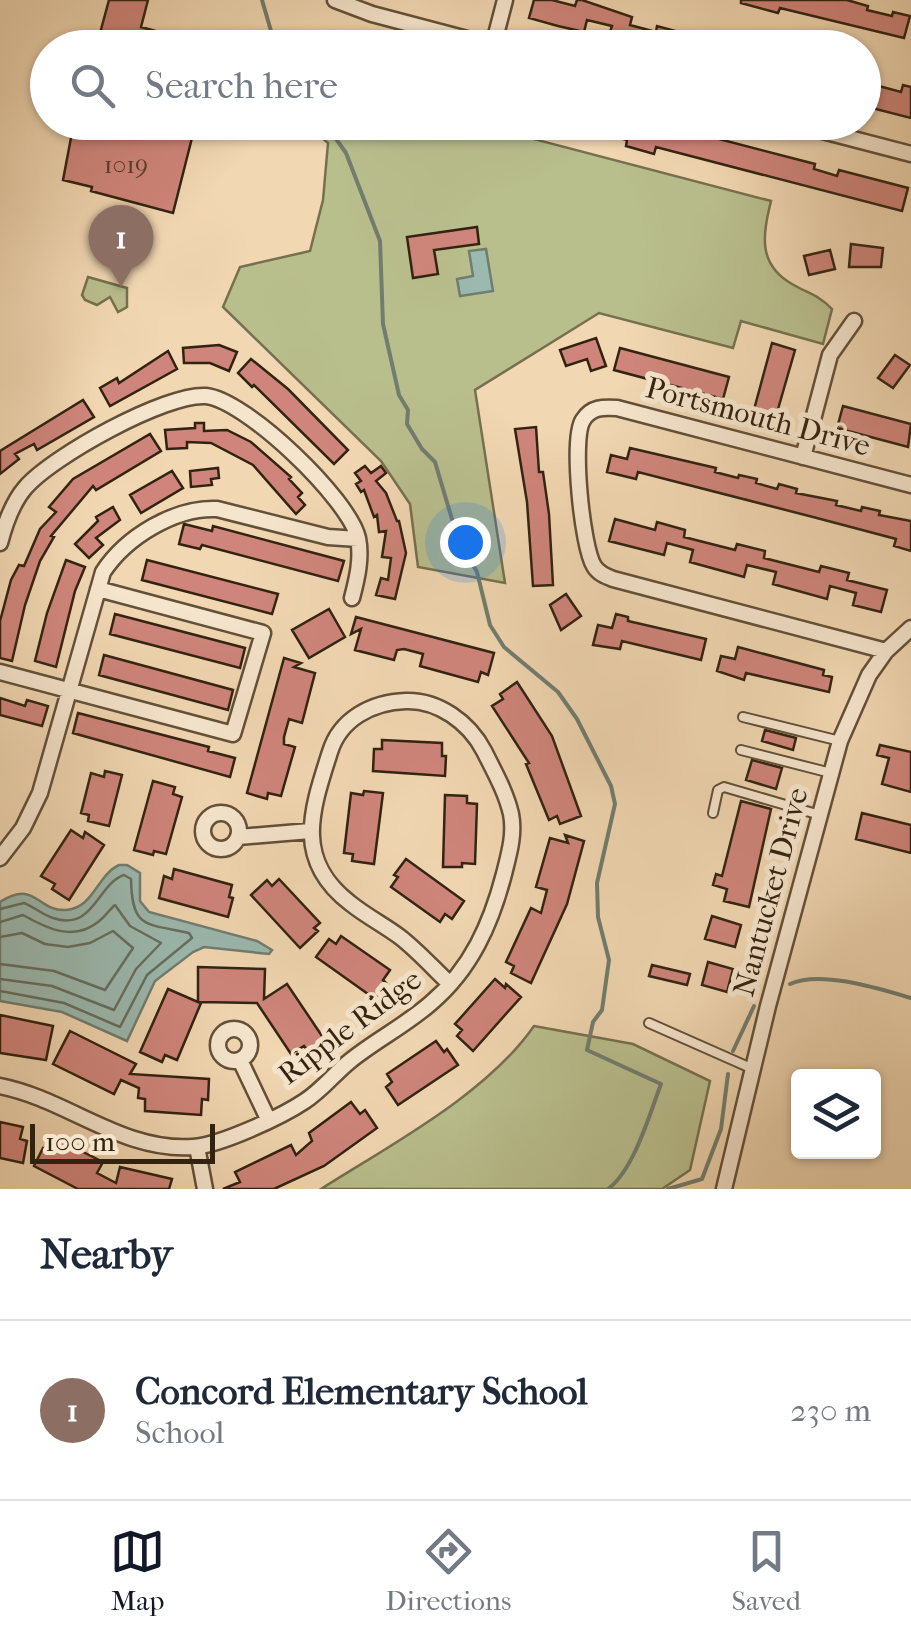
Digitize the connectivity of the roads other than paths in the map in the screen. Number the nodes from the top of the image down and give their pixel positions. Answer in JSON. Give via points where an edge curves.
{"nodes":[{"id":1,"x":335,"y":0,"type":"edge"},
{"id":2,"x":505,"y":0,"type":"edge"},
{"id":3,"x":434,"y":30,"type":"edge"},
{"id":4,"x":500,"y":30,"type":"edge"},
{"id":5,"x":857,"y":140,"type":"edge"},
{"id":6,"x":911,"y":154,"type":"edge"},
{"id":7,"x":854,"y":321,"type":"dead end"},
{"id":8,"x":803,"y":457,"type":"junction"},
{"id":9,"x":911,"y":485,"type":"edge"},
{"id":10,"x":358,"y":539,"type":"junction"},
{"id":11,"x":0,"y":543,"type":"edge"},
{"id":12,"x":98,"y":589,"type":"junction"},
{"id":13,"x":352,"y":598,"type":"dead end"},
{"id":14,"x":911,"y":628,"type":"edge"},
{"id":15,"x":886,"y":651,"type":"junction"},
{"id":16,"x":0,"y":672,"type":"edge"},
{"id":17,"x":71,"y":684,"type":"junction"},
{"id":18,"x":743,"y":716,"type":"dead end"},
{"id":19,"x":840,"y":742,"type":"junction"},
{"id":20,"x":741,"y":750,"type":"dead end"},
{"id":21,"x":831,"y":774,"type":"junction"},
{"id":22,"x":713,"y":813,"type":"dead end"},
{"id":23,"x":820,"y":815,"type":"junction"},
{"id":24,"x":310,"y":830,"type":"junction"},
{"id":25,"x":239,"y":837,"type":"dead end"},
{"id":26,"x":0,"y":858,"type":"edge"},
{"id":27,"x":450,"y":984,"type":"junction"},
{"id":28,"x":648,"y":1023,"type":"dead end"},
{"id":29,"x":240,"y":1060,"type":"dead end"},
{"id":30,"x":753,"y":1069,"type":"junction"},
{"id":31,"x":0,"y":1086,"type":"edge"},
{"id":32,"x":268,"y":1119,"type":"junction"},
{"id":33,"x":197,"y":1147,"type":"junction"},
{"id":34,"x":204,"y":1189,"type":"edge"},
{"id":35,"x":724,"y":1189,"type":"edge"}],
"edges":[{"from":1,"to":3,"type":"street"},
{"from":2,"to":4,"type":"street"},
{"from":5,"to":6,"type":"street"},
{"from":7,"to":8,"type":"street","via":[[830,354]]},
{"from":8,"to":9,"type":"street","name":"Portsmouth Drive"},
{"from":8,"to":15,"type":"street","name":"Portsmouth Drive","via":[[617,408],[591,411],[576,445],[586,544],[598,572],[613,579]]},
{"from":10,"to":11,"type":"street","via":[[342,504],[255,420],[225,400],[192,396],[159,405],[38,476],[15,504]]},
{"from":10,"to":12,"type":"street","via":[[328,538],[217,509],[192,510],[123,548]]},
{"from":10,"to":13,"type":"street"},
{"from":12,"to":17,"type":"street"},
{"from":12,"to":17,"type":"street","via":[[263,633],[234,734]]},
{"from":14,"to":15,"type":"street","name":"Nantucket Drive"},
{"from":15,"to":19,"type":"street","name":"Nantucket Drive"},
{"from":16,"to":17,"type":"street"},
{"from":17,"to":26,"type":"street","via":[[40,793]]},
{"from":18,"to":19,"type":"lane"},
{"from":19,"to":21,"type":"street","name":"Nantucket Drive"},
{"from":20,"to":21,"type":"lane"},
{"from":21,"to":23,"type":"street","name":"Nantucket Drive"},
{"from":22,"to":23,"type":"lane","via":[[724,787]]},
{"from":23,"to":30,"type":"street","name":"Nantucket Drive"},
{"from":24,"to":25,"type":"street"},
{"from":24,"to":27,"type":"street","name":"Ripple Ridge","via":[[314,857],[335,890]]},
{"from":24,"to":27,"type":"street","name":"Ripple Ridge","via":[[332,746],[364,710],[387,703],[436,704],[480,743],[512,830],[487,928]]},
{"from":27,"to":32,"type":"street","name":"Ripple Ridge","via":[[304,1102]]},
{"from":28,"to":30,"type":"lane"},
{"from":29,"to":32,"type":"street"},
{"from":30,"to":35,"type":"street","name":"Nantucket Drive"},
{"from":31,"to":33,"type":"street","name":"Ripple Ridge","via":[[133,1140]]},
{"from":32,"to":33,"type":"street","name":"Ripple Ridge"},
{"from":33,"to":34,"type":"street"}]}
